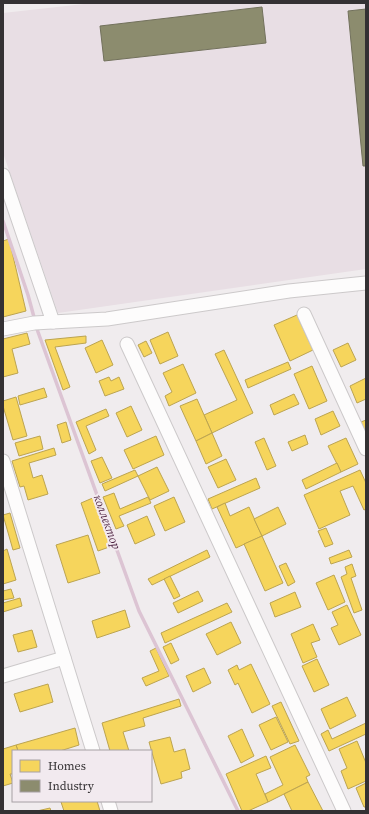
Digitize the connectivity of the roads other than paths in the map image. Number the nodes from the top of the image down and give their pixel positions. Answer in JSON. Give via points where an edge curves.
{"nodes":[{"id":1,"x":3,"y":175,"type":"edge"},
{"id":2,"x":366,"y":283,"type":"edge"},
{"id":3,"x":304,"y":314,"type":"dead end"},
{"id":4,"x":51,"y":322,"type":"junction"},
{"id":5,"x":3,"y":329,"type":"edge"},
{"id":6,"x":127,"y":344,"type":"dead end"},
{"id":7,"x":366,"y":449,"type":"edge"},
{"id":8,"x":3,"y":464,"type":"edge"},
{"id":9,"x":64,"y":658,"type":"junction"},
{"id":10,"x":3,"y":676,"type":"edge"},
{"id":11,"x":93,"y":750,"type":"edge"},
{"id":12,"x":344,"y":811,"type":"edge"}],
"edges":[{"from":1,"to":4,"type":"street"},
{"from":2,"to":4,"type":"street","via":[[289,291],[107,319]]},
{"from":3,"to":7,"type":"street"},
{"from":4,"to":5,"type":"street"},
{"from":6,"to":12,"type":"street"},
{"from":8,"to":9,"type":"street"},
{"from":9,"to":10,"type":"street"},
{"from":9,"to":11,"type":"street"}]}
